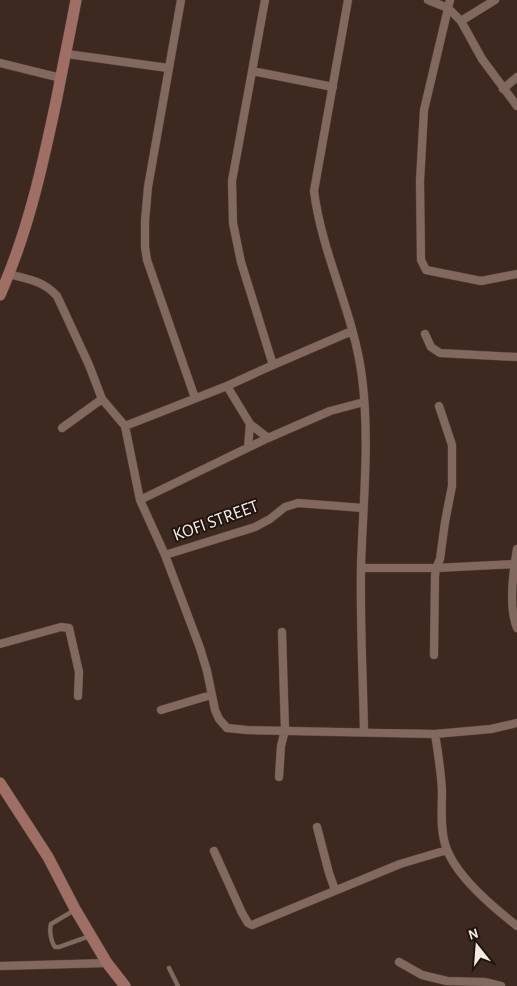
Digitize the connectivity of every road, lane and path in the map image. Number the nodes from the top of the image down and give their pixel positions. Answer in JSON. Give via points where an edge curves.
{"nodes":[{"id":1,"x":76,"y":0,"type":"edge"},
{"id":2,"x":181,"y":0,"type":"edge"},
{"id":3,"x":266,"y":0,"type":"edge"},
{"id":4,"x":348,"y":0,"type":"edge"},
{"id":5,"x":428,"y":0,"type":"edge"},
{"id":6,"x":495,"y":0,"type":"edge"},
{"id":7,"x":449,"y":4,"type":"edge"},
{"id":8,"x":461,"y":20,"type":"junction"},
{"id":9,"x":67,"y":54,"type":"junction"},
{"id":10,"x":0,"y":63,"type":"edge"},
{"id":11,"x":168,"y":68,"type":"junction"},
{"id":12,"x":252,"y":71,"type":"junction"},
{"id":13,"x":517,"y":77,"type":"edge"},
{"id":14,"x":61,"y":78,"type":"junction"},
{"id":15,"x":333,"y":87,"type":"junction"},
{"id":16,"x":503,"y":89,"type":"junction"},
{"id":17,"x":517,"y":106,"type":"edge"},
{"id":18,"x":9,"y":274,"type":"junction"},
{"id":19,"x":517,"y":274,"type":"edge"},
{"id":20,"x":0,"y":295,"type":"edge"},
{"id":21,"x":352,"y":331,"type":"junction"},
{"id":22,"x":424,"y":334,"type":"dead end"},
{"id":23,"x":517,"y":357,"type":"edge"},
{"id":24,"x":273,"y":364,"type":"junction"},
{"id":25,"x":227,"y":386,"type":"junction"},
{"id":26,"x":195,"y":398,"type":"junction"},
{"id":27,"x":102,"y":399,"type":"junction"},
{"id":28,"x":364,"y":402,"type":"junction"},
{"id":29,"x":439,"y":406,"type":"dead end"},
{"id":30,"x":250,"y":424,"type":"junction"},
{"id":31,"x":125,"y":426,"type":"junction"},
{"id":32,"x":62,"y":428,"type":"dead end"},
{"id":33,"x":268,"y":438,"type":"junction"},
{"id":34,"x":248,"y":447,"type":"junction"},
{"id":35,"x":140,"y":500,"type":"junction"},
{"id":36,"x":363,"y":508,"type":"junction"},
{"id":37,"x":517,"y":549,"type":"edge"},
{"id":38,"x":165,"y":555,"type":"junction"},
{"id":39,"x":514,"y":564,"type":"junction"},
{"id":40,"x":361,"y":568,"type":"junction"},
{"id":41,"x":436,"y":568,"type":"junction"},
{"id":42,"x":517,"y":628,"type":"edge"},
{"id":43,"x":282,"y":632,"type":"dead end"},
{"id":44,"x":0,"y":644,"type":"edge"},
{"id":45,"x":434,"y":655,"type":"dead end"},
{"id":46,"x":211,"y":695,"type":"junction"},
{"id":47,"x":78,"y":696,"type":"dead end"},
{"id":48,"x":161,"y":710,"type":"dead end"},
{"id":49,"x":517,"y":723,"type":"edge"},
{"id":50,"x":285,"y":730,"type":"junction"},
{"id":51,"x":364,"y":732,"type":"junction"},
{"id":52,"x":435,"y":734,"type":"junction"},
{"id":53,"x":279,"y":777,"type":"dead end"},
{"id":54,"x":0,"y":783,"type":"edge"},
{"id":55,"x":317,"y":827,"type":"dead end"},
{"id":56,"x":447,"y":850,"type":"junction"},
{"id":57,"x":214,"y":851,"type":"dead end"},
{"id":58,"x":335,"y":890,"type":"junction"},
{"id":59,"x":75,"y":910,"type":"junction"},
{"id":60,"x":517,"y":926,"type":"edge"},
{"id":61,"x":91,"y":936,"type":"junction"},
{"id":62,"x":399,"y":962,"type":"dead end"},
{"id":63,"x":107,"y":963,"type":"junction"},
{"id":64,"x":0,"y":966,"type":"edge"},
{"id":65,"x":168,"y":968,"type":"dead end"},
{"id":66,"x":125,"y":986,"type":"edge"},
{"id":67,"x":178,"y":986,"type":"edge"},
{"id":68,"x":500,"y":986,"type":"edge"}],
"edges":[{"from":1,"to":9,"type":"street"},
{"from":2,"to":11,"type":"street"},
{"from":3,"to":12,"type":"street"},
{"from":4,"to":15,"type":"street"},
{"from":5,"to":7,"type":"street"},
{"from":6,"to":8,"type":"street"},
{"from":7,"to":8,"type":"street"},
{"from":7,"to":19,"type":"street","via":[[424,110],[420,181],[421,260],[426,270],[481,281]]},
{"from":8,"to":16,"type":"street","via":[[482,60]]},
{"from":9,"to":11,"type":"street"},
{"from":9,"to":14,"type":"street"},
{"from":10,"to":14,"type":"street"},
{"from":11,"to":26,"type":"street","via":[[148,187],[145,247]]},
{"from":12,"to":15,"type":"street"},
{"from":12,"to":24,"type":"street","via":[[232,181],[233,223],[241,262]]},
{"from":13,"to":16,"type":"street"},
{"from":14,"to":18,"type":"street","via":[[43,165]]},
{"from":15,"to":21,"type":"street","via":[[314,191],[317,215]]},
{"from":16,"to":17,"type":"street"},
{"from":18,"to":20,"type":"street"},
{"from":18,"to":27,"type":"street","via":[[42,283],[56,296]]},
{"from":21,"to":24,"type":"street"},
{"from":21,"to":28,"type":"street","via":[[362,375]]},
{"from":22,"to":23,"type":"street","via":[[431,347],[440,353]]},
{"from":24,"to":25,"type":"street"},
{"from":25,"to":26,"type":"street"},
{"from":25,"to":30,"type":"street"},
{"from":26,"to":31,"type":"street"},
{"from":27,"to":31,"type":"street"},
{"from":27,"to":32,"type":"street"},
{"from":28,"to":33,"type":"street","via":[[330,411]]},
{"from":28,"to":36,"type":"street","via":[[366,471]]},
{"from":29,"to":41,"type":"street","via":[[450,437],[453,462],[440,559]]},
{"from":30,"to":33,"type":"street"},
{"from":30,"to":34,"type":"street"},
{"from":31,"to":35,"type":"street"},
{"from":33,"to":34,"type":"street"},
{"from":34,"to":35,"type":"street"},
{"from":35,"to":38,"type":"street"},
{"from":36,"to":38,"type":"street","name":"KOFI STREET","via":[[298,503],[285,507],[255,527]]},
{"from":36,"to":40,"type":"street"},
{"from":37,"to":39,"type":"street"},
{"from":38,"to":46,"type":"street","via":[[200,648]]},
{"from":39,"to":41,"type":"street"},
{"from":39,"to":42,"type":"street","via":[[512,613]]},
{"from":40,"to":41,"type":"street"},
{"from":40,"to":51,"type":"street"},
{"from":41,"to":45,"type":"street"},
{"from":43,"to":50,"type":"street"},
{"from":44,"to":47,"type":"street","via":[[61,627],[69,628],[79,672]]},
{"from":46,"to":48,"type":"street"},
{"from":46,"to":50,"type":"street","via":[[215,710],[228,728]]},
{"from":49,"to":52,"type":"street"},
{"from":50,"to":51,"type":"street"},
{"from":50,"to":53,"type":"street"},
{"from":51,"to":52,"type":"street"},
{"from":52,"to":56,"type":"street","via":[[441,776],[442,828]]},
{"from":54,"to":59,"type":"street","via":[[48,857]]},
{"from":55,"to":58,"type":"street"},
{"from":56,"to":58,"type":"street","via":[[400,864]]},
{"from":56,"to":60,"type":"street","via":[[488,903]]},
{"from":57,"to":58,"type":"street","via":[[242,913],[252,925]]},
{"from":59,"to":61,"type":"street"},
{"from":59,"to":61,"type":"lane","via":[[51,924],[53,944],[59,947]]},
{"from":61,"to":63,"type":"street"},
{"from":62,"to":68,"type":"street","via":[[422,975],[447,981],[485,982]]},
{"from":63,"to":64,"type":"street"},
{"from":63,"to":66,"type":"street"},
{"from":65,"to":67,"type":"lane"}]}
